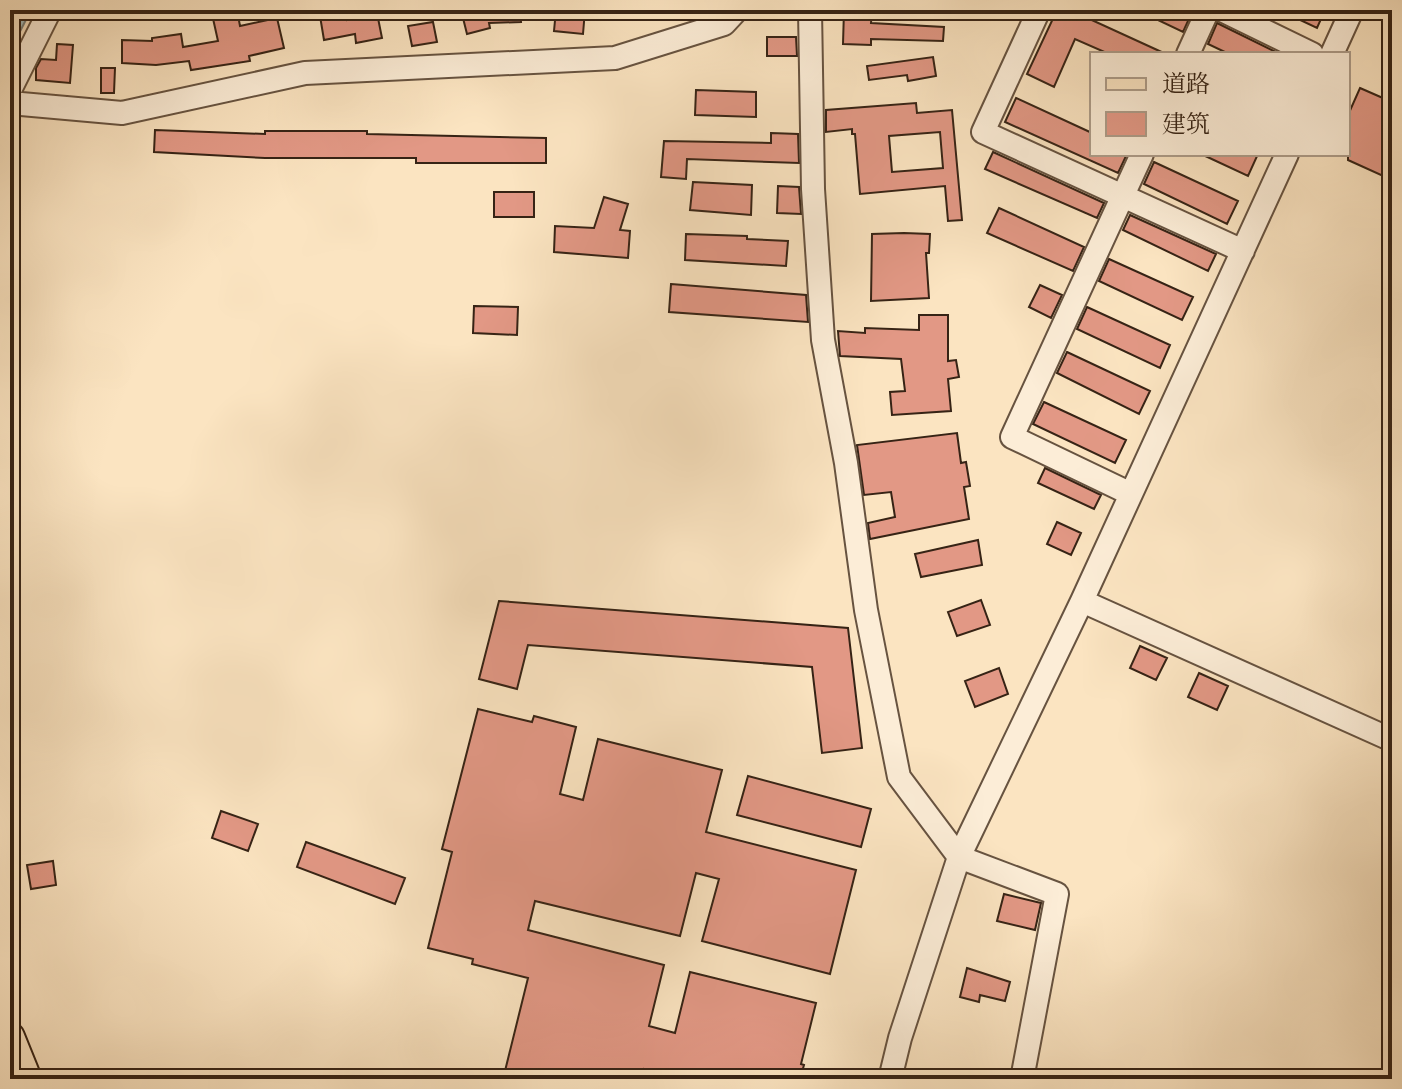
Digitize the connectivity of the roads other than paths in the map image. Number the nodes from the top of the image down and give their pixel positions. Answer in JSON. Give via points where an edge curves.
{"nodes":[{"id":1,"x":50,"y":10,"type":"edge"},
{"id":2,"x":737,"y":10,"type":"edge"},
{"id":3,"x":810,"y":10,"type":"edge"},
{"id":4,"x":1039,"y":10,"type":"edge"},
{"id":5,"x":1208,"y":10,"type":"edge"},
{"id":6,"x":1222,"y":10,"type":"edge"},
{"id":7,"x":1352,"y":10,"type":"edge"},
{"id":8,"x":1189,"y":52,"type":"edge"},
{"id":9,"x":1308,"y":52,"type":"edge"},
{"id":10,"x":1333,"y":52,"type":"edge"},
{"id":11,"x":10,"y":90,"type":"edge"},
{"id":12,"x":10,"y":103,"type":"edge"},
{"id":13,"x":1141,"y":156,"type":"edge"},
{"id":14,"x":1286,"y":156,"type":"edge"},
{"id":15,"x":1123,"y":195,"type":"junction"},
{"id":16,"x":1243,"y":251,"type":"junction"},
{"id":17,"x":1131,"y":494,"type":"junction"},
{"id":18,"x":1082,"y":601,"type":"junction"},
{"id":19,"x":1392,"y":740,"type":"edge"},
{"id":20,"x":959,"y":857,"type":"junction"},
{"id":21,"x":10,"y":1037,"type":"edge"},
{"id":22,"x":27,"y":1079,"type":"edge"},
{"id":23,"x":890,"y":1079,"type":"edge"},
{"id":24,"x":1022,"y":1079,"type":"edge"}],
"edges":[{"from":1,"to":11,"type":"street"},
{"from":2,"to":12,"type":"street","via":[[724,24],[615,58],[305,73],[122,113]]},
{"from":3,"to":20,"type":"street","via":[[813,189],[823,340],[866,610],[899,777]]},
{"from":4,"to":15,"type":"street","via":[[983,132]]},
{"from":5,"to":8,"type":"street"},
{"from":6,"to":9,"type":"street"},
{"from":7,"to":10,"type":"street"},
{"from":13,"to":15,"type":"street"},
{"from":14,"to":16,"type":"street"},
{"from":15,"to":16,"type":"street"},
{"from":15,"to":17,"type":"street","via":[[1012,437]]},
{"from":16,"to":17,"type":"street"},
{"from":17,"to":18,"type":"street"},
{"from":18,"to":19,"type":"street"},
{"from":18,"to":20,"type":"street"},
{"from":20,"to":23,"type":"street"},
{"from":20,"to":24,"type":"street","via":[[1057,894]]},
{"from":21,"to":22,"type":"main road"}]}
